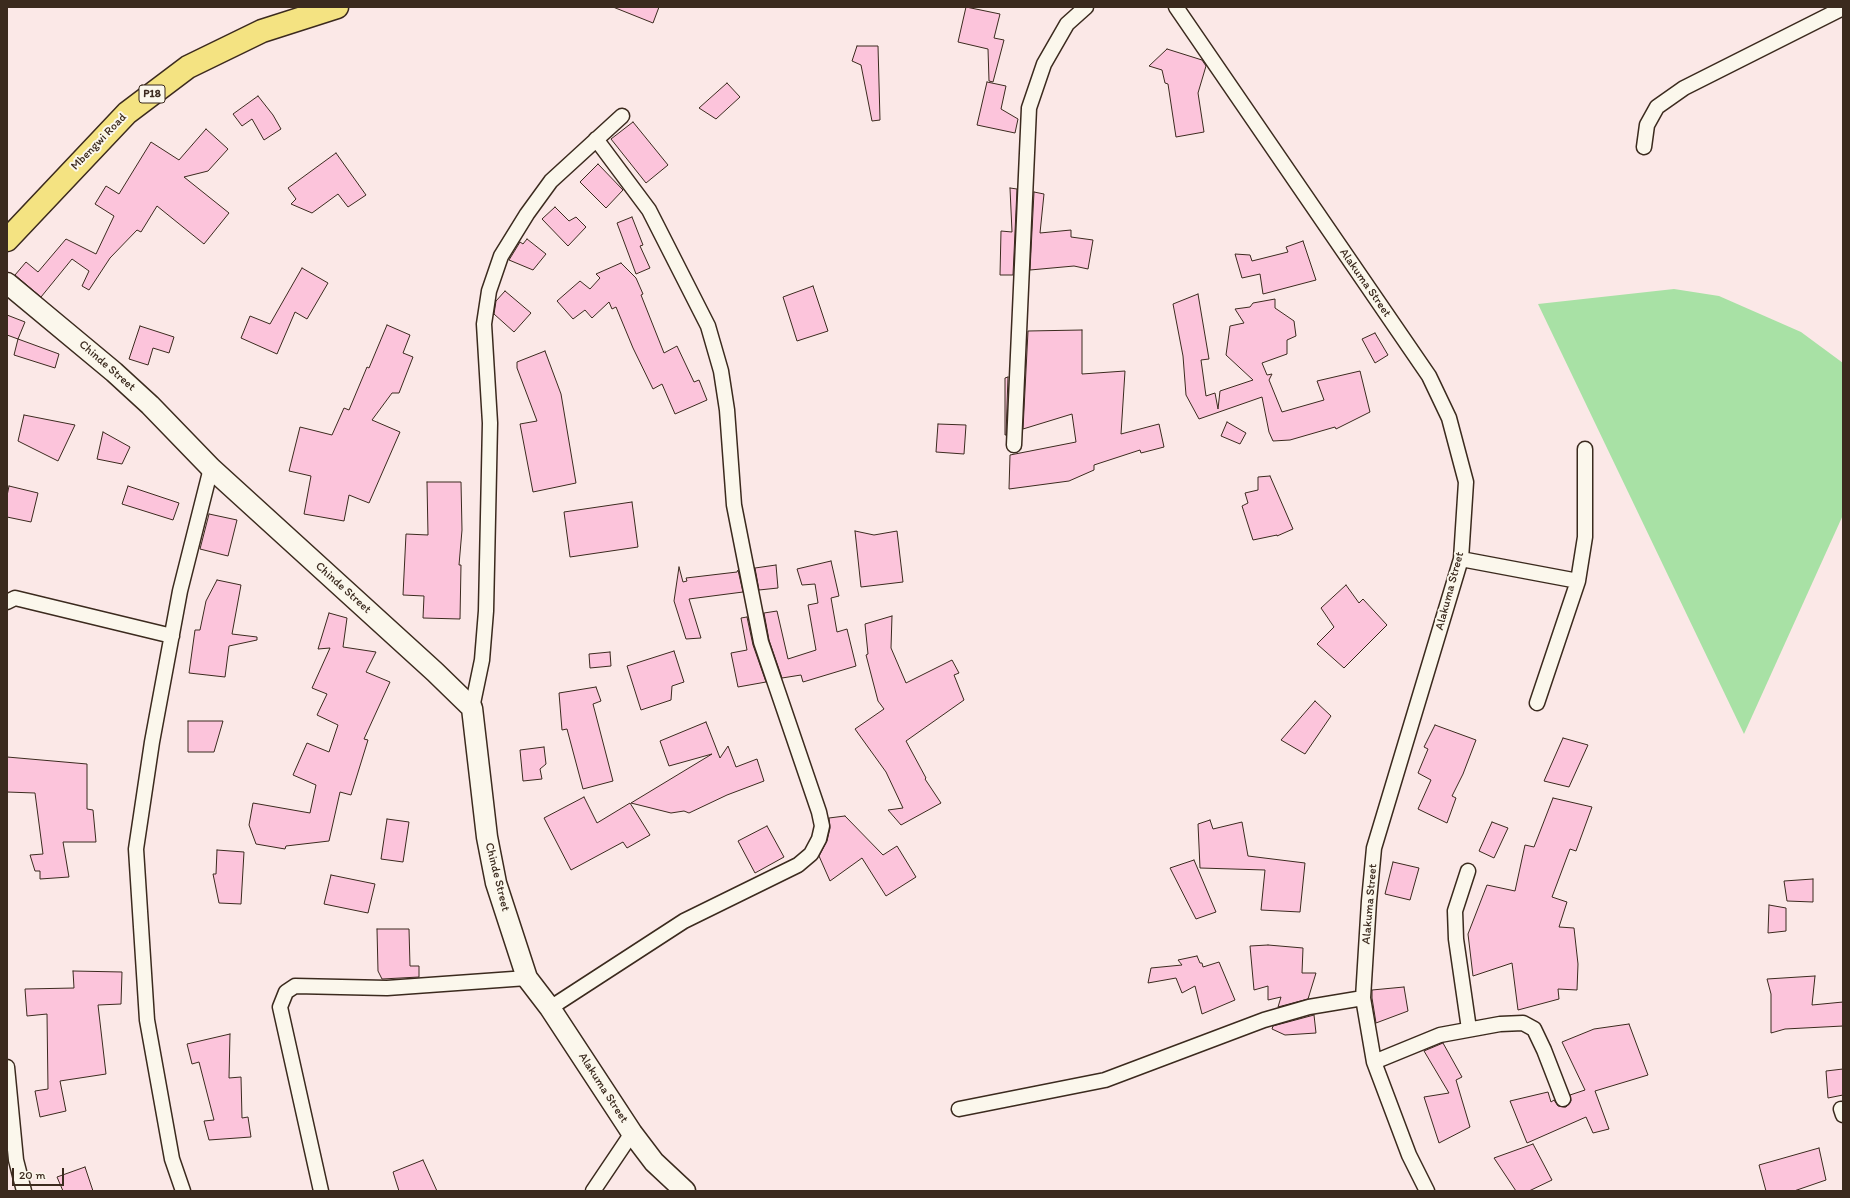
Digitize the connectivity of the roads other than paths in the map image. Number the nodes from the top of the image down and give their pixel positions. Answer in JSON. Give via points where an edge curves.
{"nodes":[{"id":1,"x":337,"y":7,"type":"edge"},
{"id":2,"x":1086,"y":7,"type":"edge"},
{"id":3,"x":1176,"y":7,"type":"edge"},
{"id":4,"x":1843,"y":8,"type":"edge"},
{"id":5,"x":622,"y":116,"type":"dead end"},
{"id":6,"x":596,"y":139,"type":"junction"},
{"id":7,"x":1644,"y":147,"type":"dead end"},
{"id":8,"x":7,"y":240,"type":"edge"},
{"id":9,"x":7,"y":283,"type":"edge"},
{"id":10,"x":1014,"y":445,"type":"dead end"},
{"id":11,"x":1585,"y":449,"type":"dead end"},
{"id":12,"x":211,"y":468,"type":"junction"},
{"id":13,"x":1461,"y":559,"type":"junction"},
{"id":14,"x":1578,"y":581,"type":"junction"},
{"id":15,"x":7,"y":602,"type":"edge"},
{"id":16,"x":172,"y":636,"type":"junction"},
{"id":17,"x":1537,"y":703,"type":"dead end"},
{"id":18,"x":472,"y":708,"type":"junction"},
{"id":19,"x":1468,"y":871,"type":"dead end"},
{"id":20,"x":527,"y":978,"type":"junction"},
{"id":21,"x":1363,"y":998,"type":"junction"},
{"id":22,"x":550,"y":1008,"type":"junction"},
{"id":23,"x":1469,"y":1029,"type":"junction"},
{"id":24,"x":1374,"y":1062,"type":"junction"},
{"id":25,"x":7,"y":1066,"type":"edge"},
{"id":26,"x":1563,"y":1098,"type":"dead end"},
{"id":27,"x":959,"y":1109,"type":"dead end"},
{"id":28,"x":632,"y":1133,"type":"junction"},
{"id":29,"x":24,"y":1191,"type":"edge"},
{"id":30,"x":183,"y":1191,"type":"edge"},
{"id":31,"x":321,"y":1191,"type":"edge"},
{"id":32,"x":593,"y":1191,"type":"edge"},
{"id":33,"x":685,"y":1191,"type":"edge"},
{"id":34,"x":1427,"y":1191,"type":"edge"}],
"edges":[{"from":1,"to":8,"type":"main road","name":"Mbengwi Road","number":"P18","via":[[262,30],[188,67],[127,113]]},
{"from":2,"to":10,"type":"street","via":[[1067,24],[1044,64],[1029,108]]},
{"from":3,"to":13,"type":"street","name":"Alakuma Street","via":[[1429,376],[1449,418],[1466,482]]},
{"from":4,"to":7,"type":"street","via":[[1684,88],[1657,107],[1647,125]]},
{"from":5,"to":6,"type":"street"},
{"from":6,"to":18,"type":"street","via":[[550,181],[501,256],[489,291],[484,324],[490,423],[486,611],[482,660]]},
{"from":6,"to":22,"type":"street","via":[[649,210],[708,326],[721,371],[727,410],[734,505],[761,642],[822,826],[811,854],[798,865],[684,921]]},
{"from":9,"to":12,"type":"street","name":"Chinde Street","via":[[120,376]]},
{"from":11,"to":14,"type":"street","via":[[1585,537]]},
{"from":12,"to":16,"type":"street","via":[[180,591]]},
{"from":12,"to":18,"type":"street","name":"Chinde Street"},
{"from":13,"to":14,"type":"street"},
{"from":13,"to":21,"type":"street","name":"Alakuma Street","via":[[1374,848]]},
{"from":14,"to":17,"type":"street"},
{"from":15,"to":16,"type":"street","via":[[15,598]]},
{"from":16,"to":30,"type":"street","via":[[152,742],[136,849],[147,1020],[172,1159]]},
{"from":18,"to":20,"type":"street","name":"Chinde Street","via":[[487,837],[496,883]]},
{"from":19,"to":23,"type":"street","via":[[1456,911],[1456,939]]},
{"from":20,"to":22,"type":"street","name":"Alakuma Street"},
{"from":20,"to":31,"type":"street","via":[[387,988],[295,986],[286,992],[280,1007]]},
{"from":21,"to":24,"type":"street","name":"Alakuma Street"},
{"from":21,"to":27,"type":"street","via":[[1309,1007],[1264,1020],[1105,1080]]},
{"from":22,"to":28,"type":"street","name":"Alakuma Street"},
{"from":23,"to":24,"type":"street","via":[[1440,1035]]},
{"from":23,"to":26,"type":"street","via":[[1500,1024],[1523,1024],[1534,1030]]},
{"from":24,"to":34,"type":"street","name":"Alakuma Street","via":[[1409,1155]]},
{"from":25,"to":29,"type":"street","via":[[16,1160]]},
{"from":28,"to":32,"type":"street"},
{"from":28,"to":33,"type":"street","name":"Alakuma Street","via":[[654,1162]]}]}
